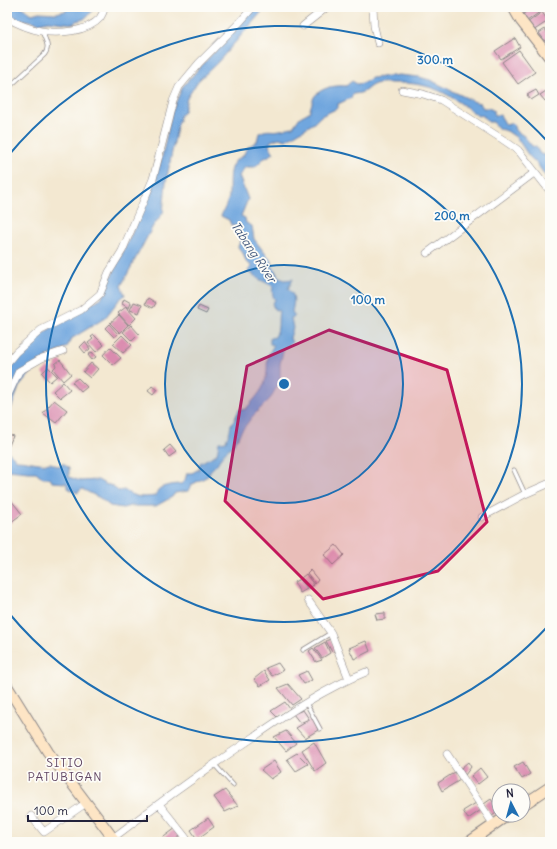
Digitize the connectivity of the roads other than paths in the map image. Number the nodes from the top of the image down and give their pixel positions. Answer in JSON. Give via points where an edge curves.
{"nodes":[{"id":1,"x":105,"y":7,"type":"edge"},
{"id":2,"x":253,"y":7,"type":"edge"},
{"id":3,"x":327,"y":7,"type":"edge"},
{"id":4,"x":373,"y":7,"type":"edge"},
{"id":5,"x":513,"y":7,"type":"edge"},
{"id":6,"x":7,"y":18,"type":"edge"},
{"id":7,"x":303,"y":26,"type":"dead end"},
{"id":8,"x":42,"y":31,"type":"junction"},
{"id":9,"x":378,"y":43,"type":"dead end"},
{"id":10,"x":550,"y":58,"type":"edge"},
{"id":11,"x":7,"y":89,"type":"edge"},
{"id":12,"x":402,"y":90,"type":"dead end"},
{"id":13,"x":534,"y":173,"type":"junction"},
{"id":14,"x":550,"y":191,"type":"edge"},
{"id":15,"x":427,"y":253,"type":"dead end"},
{"id":16,"x":64,"y":351,"type":"dead end"},
{"id":17,"x":7,"y":363,"type":"edge"},
{"id":18,"x":7,"y":397,"type":"edge"},
{"id":19,"x":514,"y":470,"type":"dead end"},
{"id":20,"x":550,"y":483,"type":"edge"},
{"id":21,"x":524,"y":494,"type":"junction"},
{"id":22,"x":482,"y":517,"type":"dead end"},
{"id":23,"x":308,"y":600,"type":"dead end"},
{"id":24,"x":331,"y":633,"type":"junction"},
{"id":25,"x":303,"y":650,"type":"dead end"},
{"id":26,"x":366,"y":672,"type":"dead end"},
{"id":27,"x":349,"y":679,"type":"junction"},
{"id":28,"x":7,"y":686,"type":"edge"},
{"id":29,"x":306,"y":702,"type":"junction"},
{"id":30,"x":320,"y":729,"type":"dead end"},
{"id":31,"x":447,"y":754,"type":"dead end"},
{"id":32,"x":214,"y":764,"type":"junction"},
{"id":33,"x":234,"y":785,"type":"dead end"},
{"id":34,"x":550,"y":787,"type":"edge"},
{"id":35,"x":531,"y":800,"type":"edge"},
{"id":36,"x":86,"y":803,"type":"junction"},
{"id":37,"x":158,"y":804,"type":"junction"},
{"id":38,"x":31,"y":816,"type":"dead end"},
{"id":39,"x":497,"y":823,"type":"edge"},
{"id":40,"x":494,"y":825,"type":"junction"},
{"id":41,"x":186,"y":838,"type":"dead end"},
{"id":42,"x":115,"y":840,"type":"edge"},
{"id":43,"x":469,"y":842,"type":"edge"}],
"edges":[{"from":1,"to":8,"type":"street","via":[[100,18],[89,26],[78,30]]},
{"from":2,"to":17,"type":"street","via":[[179,87],[153,179],[100,294],[81,310],[41,330]]},
{"from":3,"to":7,"type":"street"},
{"from":4,"to":9,"type":"street"},
{"from":5,"to":10,"type":"street"},
{"from":6,"to":8,"type":"street"},
{"from":8,"to":11,"type":"lane","via":[[48,50]]},
{"from":12,"to":13,"type":"street","via":[[441,100],[462,113],[518,150]]},
{"from":13,"to":14,"type":"street"},
{"from":13,"to":15,"type":"street"},
{"from":16,"to":18,"type":"street","via":[[42,358],[19,371]]},
{"from":19,"to":21,"type":"lane"},
{"from":20,"to":21,"type":"street"},
{"from":21,"to":22,"type":"street"},
{"from":23,"to":24,"type":"street"},
{"from":24,"to":25,"type":"lane"},
{"from":24,"to":27,"type":"street"},
{"from":26,"to":27,"type":"street"},
{"from":27,"to":29,"type":"street"},
{"from":28,"to":36,"type":"street","via":[[48,752]]},
{"from":29,"to":30,"type":"lane"},
{"from":29,"to":32,"type":"street"},
{"from":31,"to":40,"type":"street"},
{"from":32,"to":33,"type":"lane"},
{"from":32,"to":37,"type":"street"},
{"from":34,"to":35,"type":"street"},
{"from":36,"to":38,"type":"street","via":[[44,832]]},
{"from":36,"to":42,"type":"street"},
{"from":37,"to":41,"type":"street"},
{"from":37,"to":42,"type":"street"},
{"from":39,"to":40,"type":"street"},
{"from":40,"to":43,"type":"street"}]}
